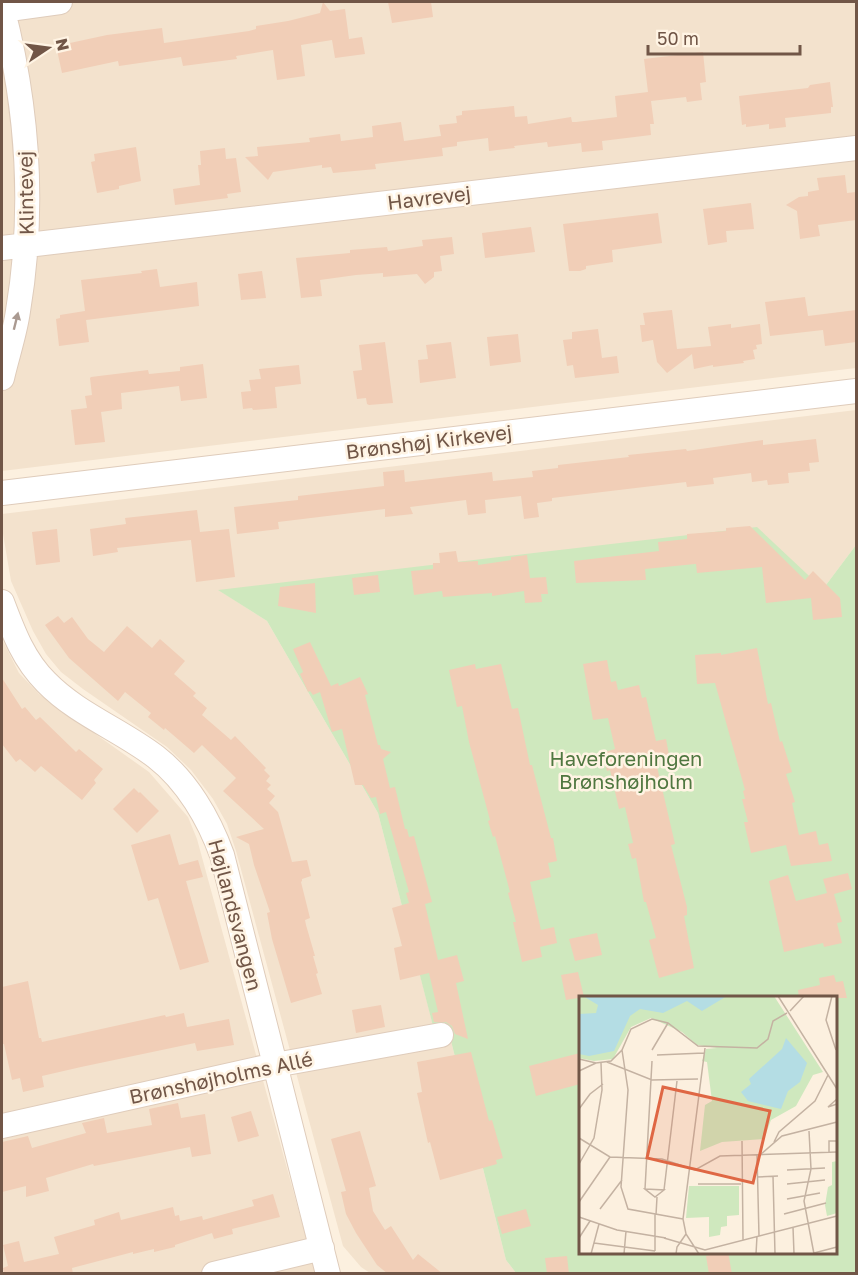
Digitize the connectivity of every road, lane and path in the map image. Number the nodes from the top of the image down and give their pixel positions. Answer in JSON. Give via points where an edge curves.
{"nodes":[{"id":1,"x":60,"y":2,"type":"edge"},
{"id":2,"x":2,"y":9,"type":"edge"},
{"id":3,"x":856,"y":148,"type":"edge"},
{"id":4,"x":27,"y":245,"type":"junction"},
{"id":5,"x":2,"y":248,"type":"edge"},
{"id":6,"x":2,"y":378,"type":"edge"},
{"id":7,"x":856,"y":392,"type":"edge"},
{"id":8,"x":2,"y":493,"type":"edge"},
{"id":9,"x":2,"y":602,"type":"edge"},
{"id":10,"x":441,"y":1035,"type":"dead end"},
{"id":11,"x":274,"y":1065,"type":"junction"},
{"id":12,"x":2,"y":1126,"type":"edge"},
{"id":13,"x":322,"y":1248,"type":"junction"},
{"id":14,"x":214,"y":1274,"type":"edge"},
{"id":15,"x":328,"y":1274,"type":"edge"}],
"edges":[{"from":1,"to":2,"type":"street"},
{"from":2,"to":4,"type":"street","name":"Klintevej","via":[[22,103],[28,168]]},
{"from":3,"to":4,"type":"street","name":"Havrevej"},
{"from":4,"to":5,"type":"street","name":"Havrevej"},
{"from":6,"to":4,"type":"street","name":"Klintevej","one_way":true,"via":[[18,313]]},
{"from":7,"to":8,"type":"street","name":"Brønshøj Kirkevej"},
{"from":9,"to":11,"type":"street","name":"Højlandsvangen","via":[[16,641],[40,675],[71,704],[157,758],[180,780],[213,832]]},
{"from":10,"to":11,"type":"street","name":"Brønshøjholms Allé"},
{"from":11,"to":12,"type":"street","name":"Brønshøjholms Allé"},
{"from":11,"to":13,"type":"street","name":"Højlandsvangen"},
{"from":13,"to":14,"type":"street"},
{"from":13,"to":15,"type":"street","name":"Højlandsvangen"}]}
